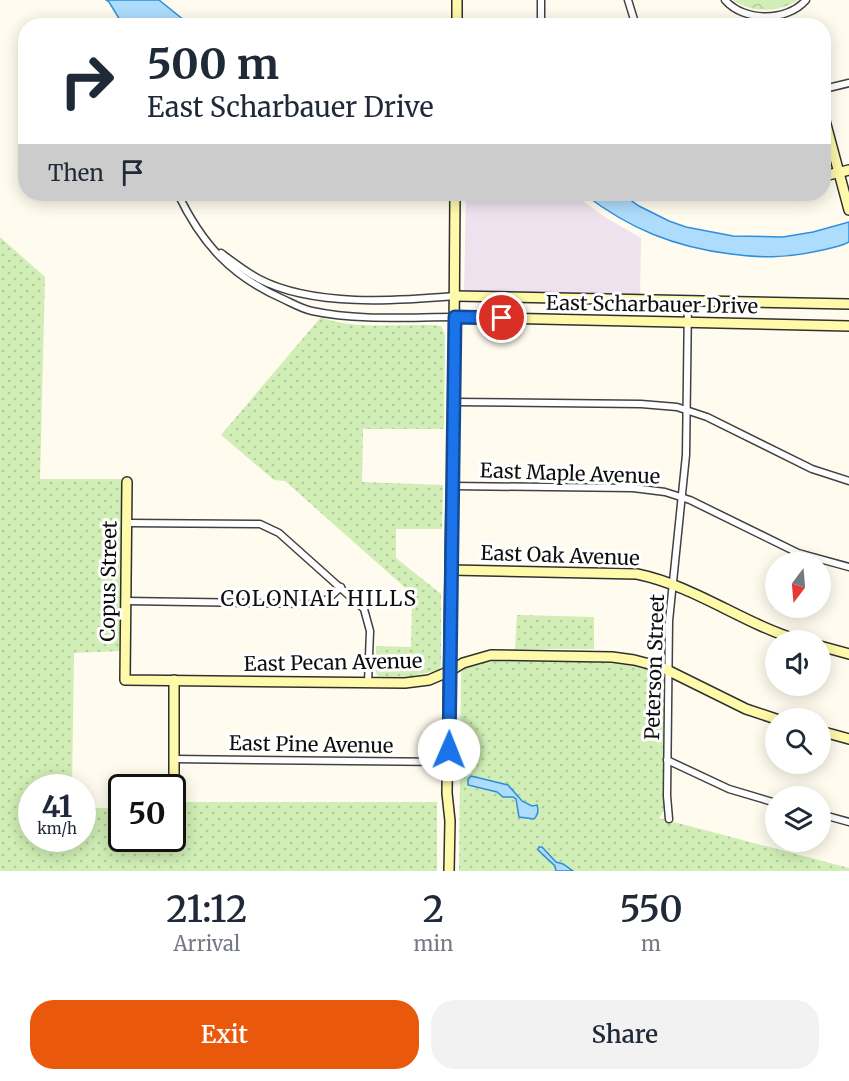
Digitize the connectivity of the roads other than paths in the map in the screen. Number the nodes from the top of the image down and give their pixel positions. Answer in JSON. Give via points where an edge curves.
{"nodes":[{"id":1,"x":457,"y":0,"type":"edge"},
{"id":2,"x":541,"y":0,"type":"edge"},
{"id":3,"x":628,"y":0,"type":"edge"},
{"id":4,"x":724,"y":0,"type":"edge"},
{"id":5,"x":806,"y":0,"type":"edge"},
{"id":6,"x":457,"y":18,"type":"edge"},
{"id":7,"x":541,"y":18,"type":"edge"},
{"id":8,"x":634,"y":18,"type":"edge"},
{"id":9,"x":849,"y":83,"type":"edge"},
{"id":10,"x":831,"y":87,"type":"edge"},
{"id":11,"x":831,"y":145,"type":"edge"},
{"id":12,"x":849,"y":170,"type":"edge"},
{"id":13,"x":838,"y":173,"type":"junction"},
{"id":14,"x":831,"y":174,"type":"edge"},
{"id":15,"x":181,"y":201,"type":"edge"},
{"id":16,"x":455,"y":201,"type":"edge"},
{"id":17,"x":849,"y":210,"type":"edge"},
{"id":18,"x":213,"y":248,"type":"junction"},
{"id":19,"x":455,"y":296,"type":"junction"},
{"id":20,"x":688,"y":302,"type":"junction"},
{"id":21,"x":849,"y":304,"type":"edge"},
{"id":22,"x":455,"y":317,"type":"junction"},
{"id":23,"x":688,"y":323,"type":"junction"},
{"id":24,"x":849,"y":326,"type":"edge"},
{"id":25,"x":454,"y":402,"type":"junction"},
{"id":26,"x":687,"y":410,"type":"junction"},
{"id":27,"x":849,"y":481,"type":"edge"},
{"id":28,"x":127,"y":482,"type":"dead end"},
{"id":29,"x":453,"y":486,"type":"junction"},
{"id":30,"x":683,"y":497,"type":"junction"},
{"id":31,"x":126,"y":523,"type":"junction"},
{"id":32,"x":849,"y":567,"type":"edge"},
{"id":33,"x":451,"y":570,"type":"junction"},
{"id":34,"x":673,"y":584,"type":"junction"},
{"id":35,"x":341,"y":587,"type":"junction"},
{"id":36,"x":126,"y":601,"type":"junction"},
{"id":37,"x":769,"y":630,"type":"edge"},
{"id":38,"x":831,"y":649,"type":"edge"},
{"id":39,"x":849,"y":654,"type":"edge"},
{"id":40,"x":450,"y":671,"type":"junction"},
{"id":41,"x":668,"y":671,"type":"junction"},
{"id":42,"x":125,"y":680,"type":"joint"},
{"id":43,"x":174,"y":680,"type":"junction"},
{"id":44,"x":368,"y":683,"type":"junction"},
{"id":45,"x":765,"y":715,"type":"edge"},
{"id":46,"x":831,"y":734,"type":"edge"},
{"id":47,"x":849,"y":739,"type":"edge"},
{"id":48,"x":174,"y":759,"type":"junction"},
{"id":49,"x":668,"y":760,"type":"junction"},
{"id":50,"x":448,"y":762,"type":"junction"},
{"id":51,"x":174,"y":774,"type":"edge"},
{"id":52,"x":765,"y":800,"type":"edge"},
{"id":53,"x":831,"y":817,"type":"edge"},
{"id":54,"x":669,"y":819,"type":"dead end"},
{"id":55,"x":849,"y":822,"type":"edge"},
{"id":56,"x":449,"y":871,"type":"edge"}],
"edges":[{"from":1,"to":6,"type":"street"},
{"from":2,"to":7,"type":"street"},
{"from":3,"to":8,"type":"street"},
{"from":4,"to":5,"type":"street","via":[[747,13],[770,16],[793,10]]},
{"from":9,"to":10,"type":"street"},
{"from":11,"to":13,"type":"street"},
{"from":12,"to":13,"type":"street"},
{"from":13,"to":14,"type":"street"},
{"from":13,"to":17,"type":"street"},
{"from":15,"to":18,"type":"street"},
{"from":16,"to":19,"type":"street"},
{"from":18,"to":19,"type":"street","via":[[258,279],[316,296]]},
{"from":18,"to":22,"type":"street","via":[[256,287],[310,311],[353,317]]},
{"from":19,"to":20,"type":"street","name":"East Scharbauer Drive"},
{"from":19,"to":22,"type":"street"},
{"from":20,"to":21,"type":"street","name":"East Scharbauer Drive"},
{"from":20,"to":23,"type":"street","name":"Peterson Street"},
{"from":22,"to":23,"type":"street","name":"East Scharbauer Drive"},
{"from":22,"to":25,"type":"street"},
{"from":23,"to":24,"type":"street","name":"East Scharbauer Drive"},
{"from":23,"to":26,"type":"street","name":"Peterson Street"},
{"from":25,"to":26,"type":"street","via":[[648,404]]},
{"from":25,"to":29,"type":"street"},
{"from":26,"to":27,"type":"street","via":[[812,469]]},
{"from":26,"to":30,"type":"street","name":"Peterson Street"},
{"from":28,"to":31,"type":"street","name":"Copus Street"},
{"from":29,"to":30,"type":"street","name":"East Maple Avenue","via":[[633,488]]},
{"from":29,"to":33,"type":"street"},
{"from":30,"to":32,"type":"street","name":"East Maple Avenue","via":[[791,550]]},
{"from":30,"to":34,"type":"street","name":"Peterson Street"},
{"from":31,"to":35,"type":"street","via":[[266,526]]},
{"from":31,"to":36,"type":"street","name":"Copus Street"},
{"from":33,"to":34,"type":"street","name":"East Oak Avenue","via":[[623,572]]},
{"from":33,"to":40,"type":"street"},
{"from":34,"to":37,"type":"street","name":"East Oak Avenue"},
{"from":34,"to":41,"type":"street","name":"Peterson Street"},
{"from":35,"to":36,"type":"street","via":[[315,604]]},
{"from":35,"to":44,"type":"street","via":[[366,615],[370,634]]},
{"from":36,"to":42,"type":"street","name":"Copus Street"},
{"from":38,"to":39,"type":"street"},
{"from":40,"to":41,"type":"street","name":"East Pecan Avenue","via":[[465,662],[501,655],[612,657]]},
{"from":40,"to":44,"type":"street","name":"East Pecan Avenue","via":[[420,682]]},
{"from":40,"to":50,"type":"street"},
{"from":41,"to":45,"type":"street","name":"East Pecan Avenue"},
{"from":41,"to":49,"type":"street","name":"Peterson Street"},
{"from":42,"to":43,"type":"street","name":"East Pecan Avenue"},
{"from":43,"to":44,"type":"street","name":"East Pecan Avenue"},
{"from":43,"to":48,"type":"street"},
{"from":46,"to":47,"type":"street"},
{"from":48,"to":50,"type":"street","name":"East Pine Avenue"},
{"from":48,"to":51,"type":"street"},
{"from":49,"to":52,"type":"street","via":[[729,789]]},
{"from":49,"to":54,"type":"street","name":"Peterson Street"},
{"from":50,"to":56,"type":"street"},
{"from":53,"to":55,"type":"street"}]}
